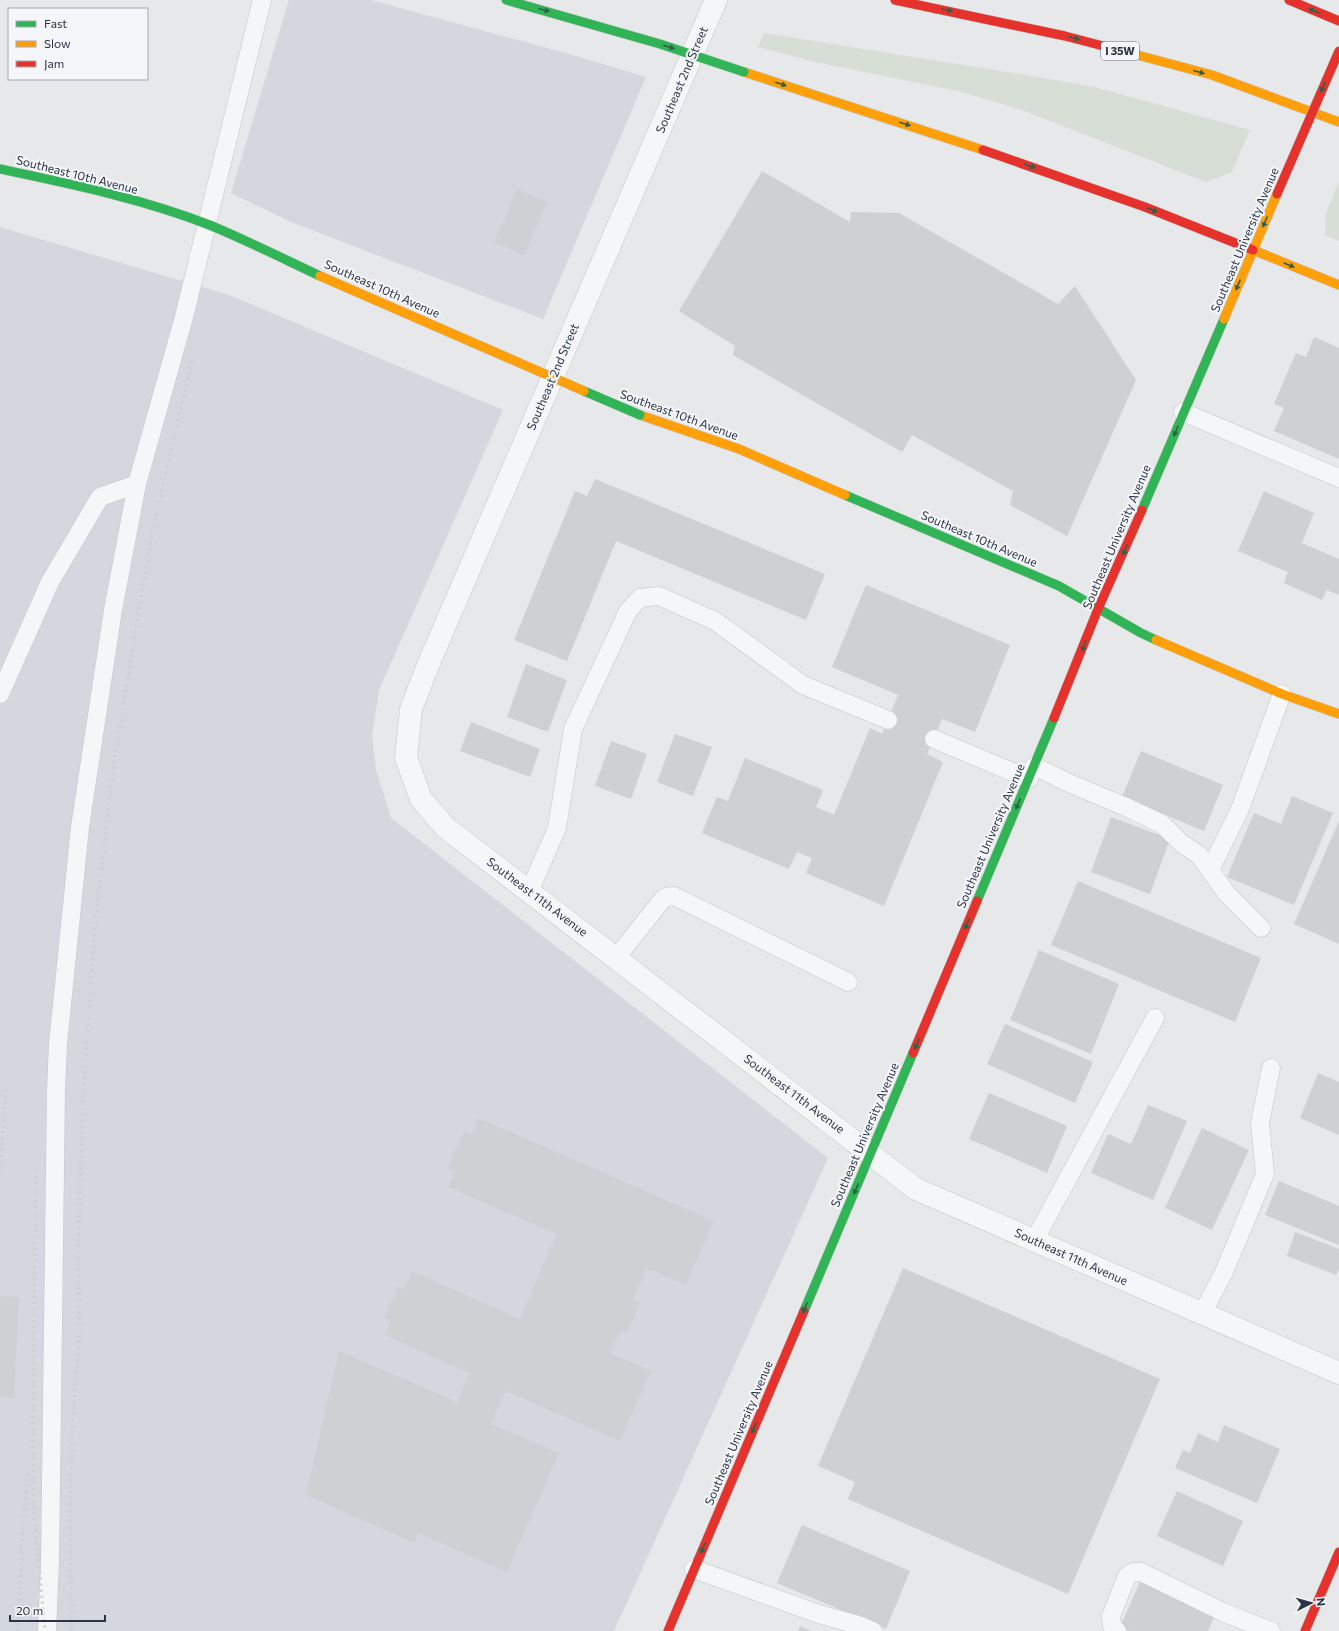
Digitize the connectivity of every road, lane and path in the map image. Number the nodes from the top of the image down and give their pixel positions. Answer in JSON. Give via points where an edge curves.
{"nodes":[{"id":1,"x":262,"y":0,"type":"edge"},
{"id":2,"x":506,"y":0,"type":"edge"},
{"id":3,"x":716,"y":0,"type":"edge"},
{"id":4,"x":895,"y":0,"type":"edge"},
{"id":5,"x":1289,"y":0,"type":"edge"},
{"id":6,"x":1339,"y":21,"type":"edge"},
{"id":7,"x":1339,"y":51,"type":"edge"},
{"id":8,"x":1339,"y":122,"type":"edge"},
{"id":9,"x":0,"y":169,"type":"edge"},
{"id":10,"x":1253,"y":250,"type":"junction"},
{"id":11,"x":1339,"y":285,"type":"edge"},
{"id":12,"x":1183,"y":412,"type":"junction"},
{"id":13,"x":1339,"y":478,"type":"edge"},
{"id":14,"x":137,"y":484,"type":"junction"},
{"id":15,"x":1098,"y":609,"type":"junction"},
{"id":16,"x":0,"y":694,"type":"edge"},
{"id":17,"x":1282,"y":694,"type":"junction"},
{"id":18,"x":1339,"y":714,"type":"edge"},
{"id":19,"x":888,"y":720,"type":"dead end"},
{"id":20,"x":934,"y":739,"type":"dead end"},
{"id":21,"x":406,"y":758,"type":"joint"},
{"id":22,"x":1031,"y":772,"type":"junction"},
{"id":23,"x":1210,"y":870,"type":"junction"},
{"id":24,"x":529,"y":892,"type":"junction"},
{"id":25,"x":1261,"y":928,"type":"dead end"},
{"id":26,"x":616,"y":958,"type":"junction"},
{"id":27,"x":848,"y":982,"type":"dead end"},
{"id":28,"x":1155,"y":1018,"type":"dead end"},
{"id":29,"x":1271,"y":1068,"type":"dead end"},
{"id":30,"x":871,"y":1153,"type":"junction"},
{"id":31,"x":1034,"y":1241,"type":"junction"},
{"id":32,"x":1202,"y":1314,"type":"junction"},
{"id":33,"x":1339,"y":1374,"type":"edge"},
{"id":34,"x":1339,"y":1552,"type":"edge"},
{"id":35,"x":694,"y":1569,"type":"junction"},
{"id":36,"x":46,"y":1631,"type":"edge"},
{"id":37,"x":668,"y":1631,"type":"edge"},
{"id":38,"x":872,"y":1631,"type":"edge"},
{"id":39,"x":1117,"y":1631,"type":"edge"},
{"id":40,"x":1271,"y":1631,"type":"edge"},
{"id":41,"x":1305,"y":1631,"type":"edge"}],
"edges":[{"from":1,"to":14,"type":"lane","via":[[184,317]]},
{"from":2,"to":10,"type":"main road","one_way":true,"bridge":true,"via":[[660,44],[993,153],[1145,207]]},
{"from":3,"to":21,"type":"street","name":"Southeast 2nd Street","via":[[431,658],[411,709]]},
{"from":4,"to":8,"type":"main road","number":"I 35W","one_way":true,"via":[[1065,36],[1212,75]]},
{"from":6,"to":5,"type":"main road","one_way":true},
{"from":7,"to":10,"type":"main road","name":"Southeast University Avenue","one_way":true,"bridge":true},
{"from":9,"to":15,"type":"main road","name":"Southeast 10th Avenue","bridge":true,"via":[[149,204],[205,224],[640,415],[739,449],[1059,586]]},
{"from":10,"to":11,"type":"main road","one_way":true},
{"from":10,"to":12,"type":"main road","name":"Southeast University Avenue","one_way":true},
{"from":12,"to":13,"type":"lane"},
{"from":12,"to":15,"type":"main road","name":"Southeast University Avenue","one_way":true},
{"from":14,"to":16,"type":"lane","via":[[100,497],[50,582]]},
{"from":14,"to":36,"type":"lane","via":[[114,610],[80,827],[58,1044],[50,1562]]},
{"from":15,"to":17,"type":"main road","name":"Southeast 10th Avenue","via":[[1141,633]]},
{"from":15,"to":22,"type":"main road","name":"Southeast University Avenue","one_way":true},
{"from":17,"to":18,"type":"main road","name":"Southeast 10th Avenue"},
{"from":17,"to":23,"type":"lane","via":[[1240,809]]},
{"from":19,"to":24,"type":"lane","via":[[803,685],[715,621],[659,596],[640,598],[628,611],[573,729],[557,828]]},
{"from":20,"to":22,"type":"lane"},
{"from":21,"to":24,"type":"street","name":"Southeast 11th Avenue","via":[[421,799],[445,827]]},
{"from":22,"to":23,"type":"lane","via":[[1071,784],[1162,824],[1181,843],[1199,855]]},
{"from":22,"to":30,"type":"main road","name":"Southeast University Avenue","one_way":true},
{"from":23,"to":25,"type":"lane","via":[[1227,894]]},
{"from":24,"to":26,"type":"street","name":"Southeast 11th Avenue"},
{"from":26,"to":27,"type":"lane","via":[[662,900],[674,896]]},
{"from":26,"to":30,"type":"street","name":"Southeast 11th Avenue"},
{"from":28,"to":31,"type":"lane"},
{"from":29,"to":32,"type":"lane","via":[[1260,1123],[1265,1174],[1224,1272]]},
{"from":30,"to":31,"type":"street","name":"Southeast 11th Avenue","via":[[916,1189]]},
{"from":30,"to":35,"type":"main road","name":"Southeast University Avenue","one_way":true},
{"from":31,"to":32,"type":"street","name":"Southeast 11th Avenue"},
{"from":32,"to":33,"type":"street","name":"Southeast 11th Avenue"},
{"from":34,"to":41,"type":"main road"},
{"from":35,"to":37,"type":"main road","name":"Southeast University Avenue"},
{"from":35,"to":38,"type":"lane"},
{"from":39,"to":40,"type":"lane","via":[[1112,1626],[1111,1616],[1127,1576],[1133,1572],[1141,1572],[1225,1613]]}]}
